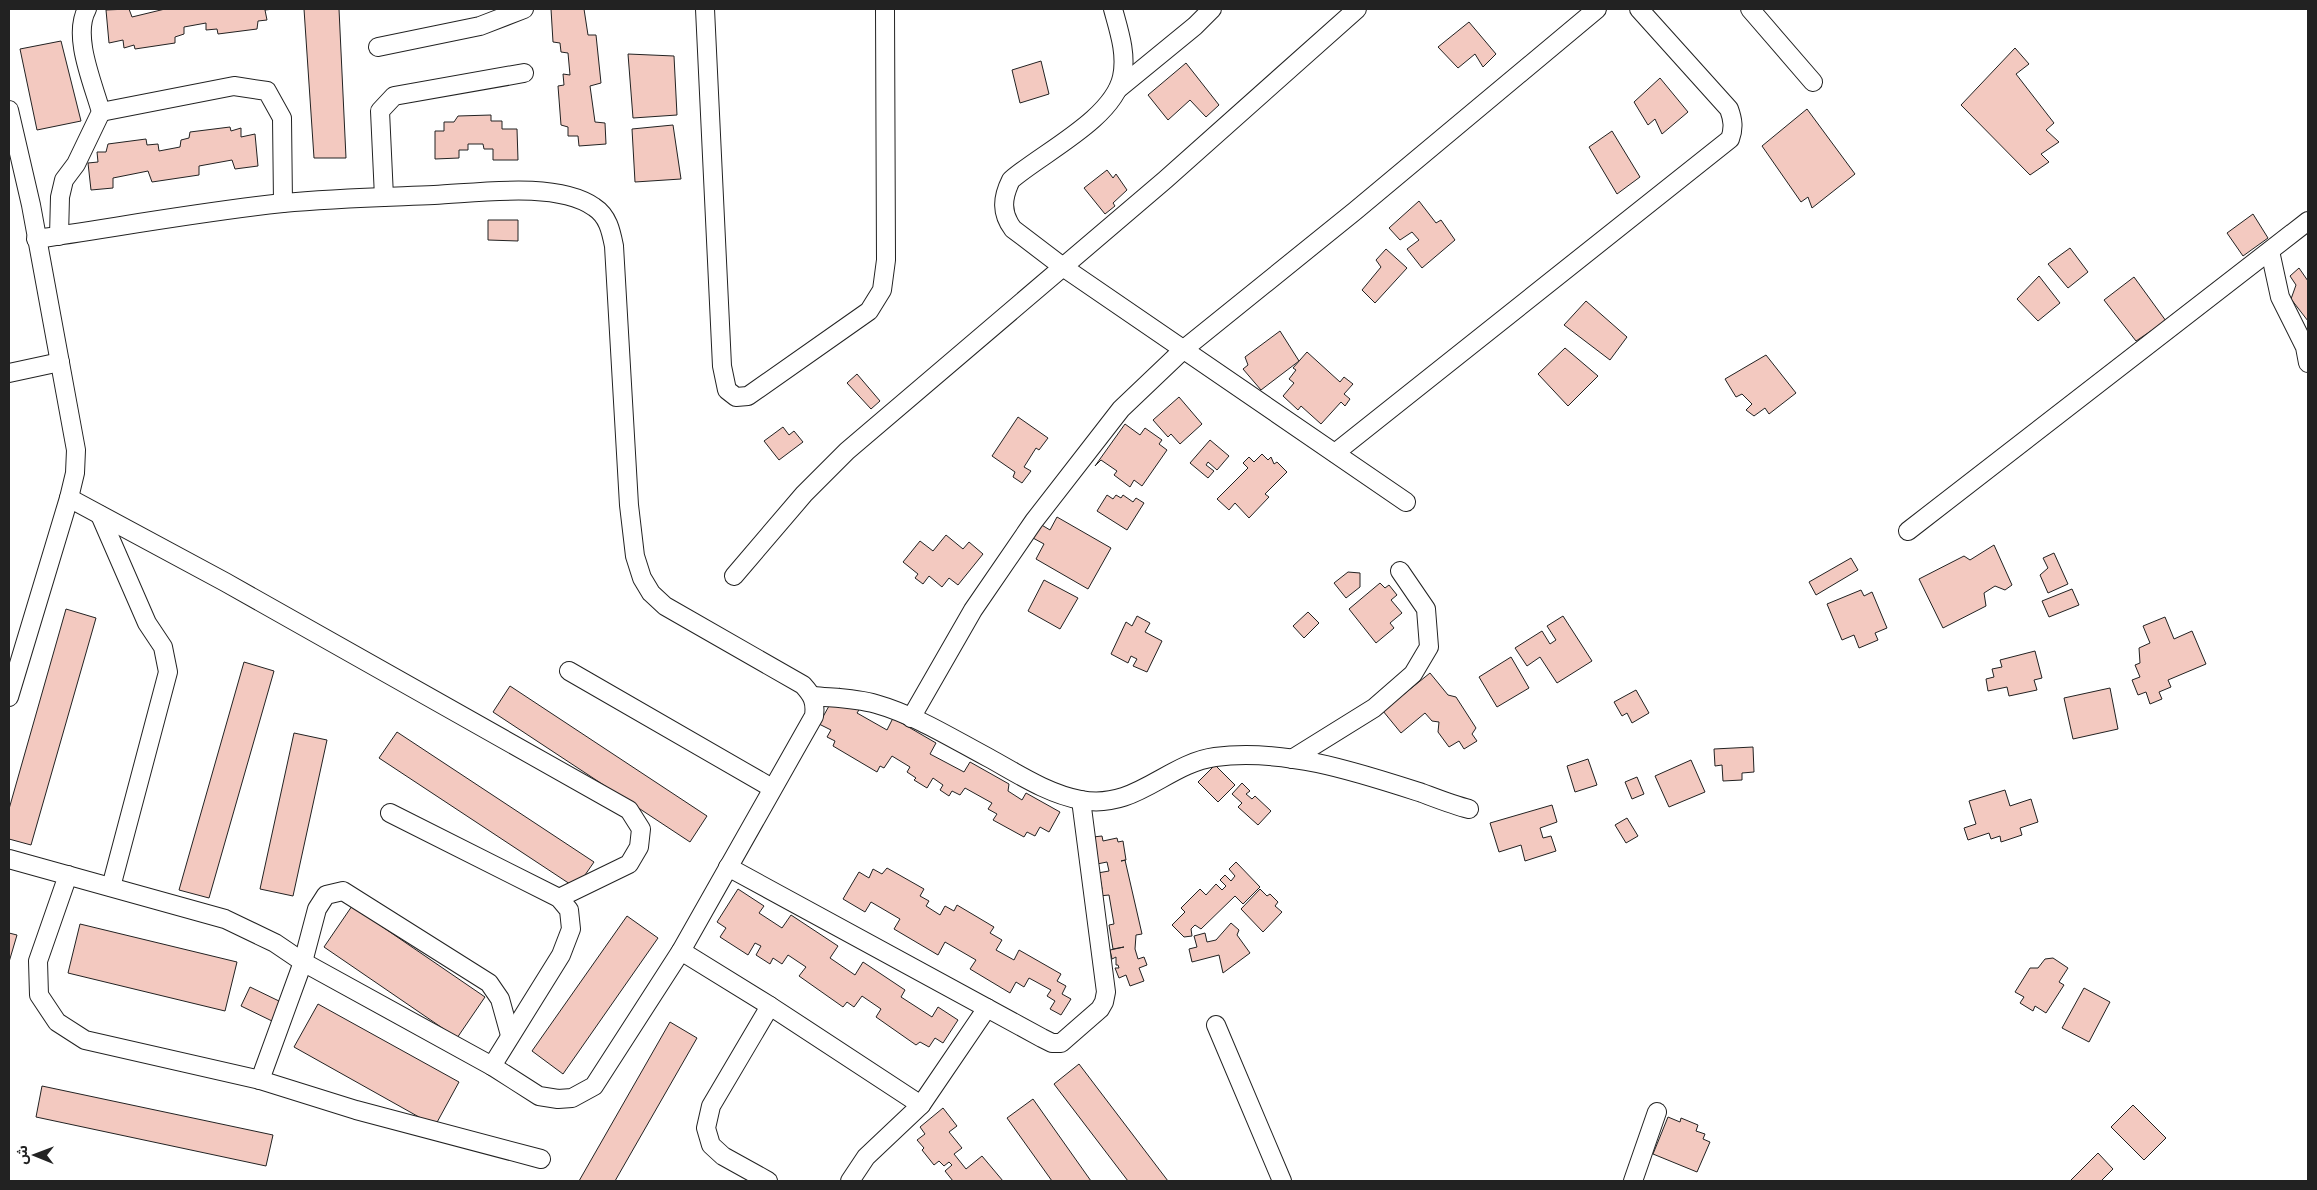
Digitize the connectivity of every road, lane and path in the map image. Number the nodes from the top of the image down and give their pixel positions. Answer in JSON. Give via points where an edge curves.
{"nodes":[{"id":1,"x":87,"y":9,"type":"edge"},
{"id":2,"x":524,"y":9,"type":"edge"},
{"id":3,"x":705,"y":9,"type":"edge"},
{"id":4,"x":885,"y":9,"type":"edge"},
{"id":5,"x":1112,"y":9,"type":"edge"},
{"id":6,"x":1212,"y":9,"type":"edge"},
{"id":7,"x":1357,"y":9,"type":"edge"},
{"id":8,"x":1597,"y":9,"type":"edge"},
{"id":9,"x":1639,"y":9,"type":"edge"},
{"id":10,"x":1750,"y":9,"type":"edge"},
{"id":11,"x":378,"y":47,"type":"dead end"},
{"id":12,"x":524,"y":74,"type":"dead end"},
{"id":13,"x":1814,"y":82,"type":"dead end"},
{"id":14,"x":1118,"y":89,"type":"junction"},
{"id":15,"x":9,"y":110,"type":"edge"},
{"id":16,"x":101,"y":112,"type":"junction"},
{"id":17,"x":14,"y":160,"type":"edge"},
{"id":18,"x":384,"y":198,"type":"junction"},
{"id":19,"x":283,"y":203,"type":"junction"},
{"id":20,"x":2308,"y":221,"type":"edge"},
{"id":21,"x":59,"y":236,"type":"junction"},
{"id":22,"x":36,"y":239,"type":"junction"},
{"id":23,"x":2270,"y":251,"type":"junction"},
{"id":24,"x":1063,"y":267,"type":"junction"},
{"id":25,"x":1184,"y":349,"type":"junction"},
{"id":26,"x":60,"y":362,"type":"junction"},
{"id":27,"x":2308,"y":364,"type":"edge"},
{"id":28,"x":9,"y":373,"type":"edge"},
{"id":29,"x":1336,"y":453,"type":"junction"},
{"id":30,"x":69,"y":498,"type":"junction"},
{"id":31,"x":1406,"y":502,"type":"dead end"},
{"id":32,"x":100,"y":515,"type":"junction"},
{"id":33,"x":1908,"y":531,"type":"dead end"},
{"id":34,"x":1400,"y":571,"type":"dead end"},
{"id":35,"x":734,"y":576,"type":"dead end"},
{"id":36,"x":568,"y":671,"type":"dead end"},
{"id":37,"x":9,"y":696,"type":"edge"},
{"id":38,"x":812,"y":696,"type":"junction"},
{"id":39,"x":910,"y":718,"type":"junction"},
{"id":40,"x":1292,"y":759,"type":"junction"},
{"id":41,"x":772,"y":788,"type":"junction"},
{"id":42,"x":1081,"y":800,"type":"junction"},
{"id":43,"x":1469,"y":809,"type":"dead end"},
{"id":44,"x":390,"y":813,"type":"dead end"},
{"id":45,"x":9,"y":859,"type":"edge"},
{"id":46,"x":728,"y":868,"type":"junction"},
{"id":47,"x":68,"y":875,"type":"junction"},
{"id":48,"x":111,"y":887,"type":"junction"},
{"id":49,"x":559,"y":898,"type":"junction"},
{"id":50,"x":681,"y":951,"type":"junction"},
{"id":51,"x":304,"y":962,"type":"junction"},
{"id":52,"x":770,"y":1006,"type":"junction"},
{"id":53,"x":987,"y":1008,"type":"junction"},
{"id":54,"x":1216,"y":1025,"type":"dead end"},
{"id":55,"x":510,"y":1035,"type":"junction"},
{"id":56,"x":492,"y":1066,"type":"junction"},
{"id":57,"x":260,"y":1080,"type":"junction"},
{"id":58,"x":921,"y":1105,"type":"junction"},
{"id":59,"x":1657,"y":1112,"type":"dead end"},
{"id":60,"x":541,"y":1159,"type":"dead end"},
{"id":61,"x":768,"y":1181,"type":"edge"},
{"id":62,"x":850,"y":1181,"type":"edge"},
{"id":63,"x":1282,"y":1181,"type":"edge"},
{"id":64,"x":1633,"y":1181,"type":"edge"}],
"edges":[{"from":1,"to":16,"type":"street","via":[[80,37]]},
{"from":2,"to":11,"type":"street","via":[[480,26]]},
{"from":3,"to":4,"type":"street","via":[[722,366],[728,390],[736,397],[748,396],[869,311],[882,290],[886,260]]},
{"from":5,"to":14,"type":"street","via":[[1123,52]]},
{"from":6,"to":14,"type":"street"},
{"from":7,"to":24,"type":"street"},
{"from":8,"to":25,"type":"street"},
{"from":9,"to":29,"type":"street","via":[[1729,109],[1733,119],[1730,139]]},
{"from":10,"to":13,"type":"street"},
{"from":12,"to":18,"type":"street","via":[[394,96],[380,111]]},
{"from":14,"to":24,"type":"street","via":[[1100,112],[1024,169],[1011,180],[1005,191],[1004,211],[1013,229]]},
{"from":15,"to":17,"type":"street"},
{"from":16,"to":19,"type":"street","via":[[234,86],[267,91],[282,118]]},
{"from":16,"to":21,"type":"street","via":[[76,164],[64,180]]},
{"from":17,"to":22,"type":"street","via":[[31,205]]},
{"from":18,"to":19,"type":"street"},
{"from":18,"to":38,"type":"street","via":[[524,190],[581,201],[604,216],[614,246],[629,505],[635,556],[642,578],[664,606],[803,685]]},
{"from":19,"to":21,"type":"street"},
{"from":20,"to":23,"type":"street"},
{"from":21,"to":22,"type":"street"},
{"from":22,"to":26,"type":"street"},
{"from":23,"to":27,"type":"street","via":[[2280,296],[2305,347]]},
{"from":23,"to":33,"type":"street"},
{"from":24,"to":25,"type":"street"},
{"from":24,"to":35,"type":"street","via":[[847,451],[804,494]]},
{"from":25,"to":29,"type":"street"},
{"from":25,"to":39,"type":"street","via":[[1122,409],[1034,521],[973,610]]},
{"from":26,"to":28,"type":"street"},
{"from":26,"to":30,"type":"street","via":[[76,450]]},
{"from":29,"to":31,"type":"street"},
{"from":30,"to":32,"type":"street"},
{"from":30,"to":37,"type":"street"},
{"from":32,"to":48,"type":"street","via":[[147,623],[164,647],[168,672]]},
{"from":32,"to":49,"type":"street","via":[[629,810],[641,829],[639,847],[629,864]]},
{"from":34,"to":40,"type":"street","via":[[1426,609],[1430,647],[1413,674],[1374,708]]},
{"from":36,"to":41,"type":"street"},
{"from":38,"to":39,"type":"street","via":[[876,704]]},
{"from":38,"to":41,"type":"street","via":[[814,716]]},
{"from":39,"to":42,"type":"street","via":[[1042,787]]},
{"from":40,"to":42,"type":"street","via":[[1254,755],[1214,758],[1179,769],[1137,793],[1113,801]]},
{"from":40,"to":43,"type":"street","via":[[1375,778]]},
{"from":41,"to":46,"type":"street"},
{"from":42,"to":53,"type":"street","via":[[1106,992],[1104,1002],[1061,1043],[1052,1044]]},
{"from":44,"to":49,"type":"street"},
{"from":45,"to":47,"type":"street"},
{"from":46,"to":50,"type":"street"},
{"from":46,"to":53,"type":"street"},
{"from":47,"to":48,"type":"street"},
{"from":47,"to":57,"type":"street","via":[[38,960],[40,995],[57,1022],[85,1040]]},
{"from":48,"to":51,"type":"street","via":[[226,919],[275,943]]},
{"from":49,"to":55,"type":"street","via":[[569,910],[571,929],[561,955]]},
{"from":50,"to":52,"type":"street"},
{"from":50,"to":56,"type":"street","via":[[594,1086],[585,1092],[572,1098],[539,1096]]},
{"from":51,"to":55,"type":"street","via":[[317,909],[326,896],[343,892],[489,983],[500,999]]},
{"from":51,"to":56,"type":"street"},
{"from":51,"to":57,"type":"street"},
{"from":52,"to":58,"type":"street"},
{"from":52,"to":61,"type":"street","via":[[712,1106],[706,1128],[711,1145],[723,1156]]},
{"from":53,"to":58,"type":"street"},
{"from":54,"to":63,"type":"street"},
{"from":55,"to":56,"type":"street"},
{"from":57,"to":60,"type":"street","via":[[356,1110]]},
{"from":58,"to":62,"type":"street","via":[[866,1157]]},
{"from":59,"to":64,"type":"street"}]}
